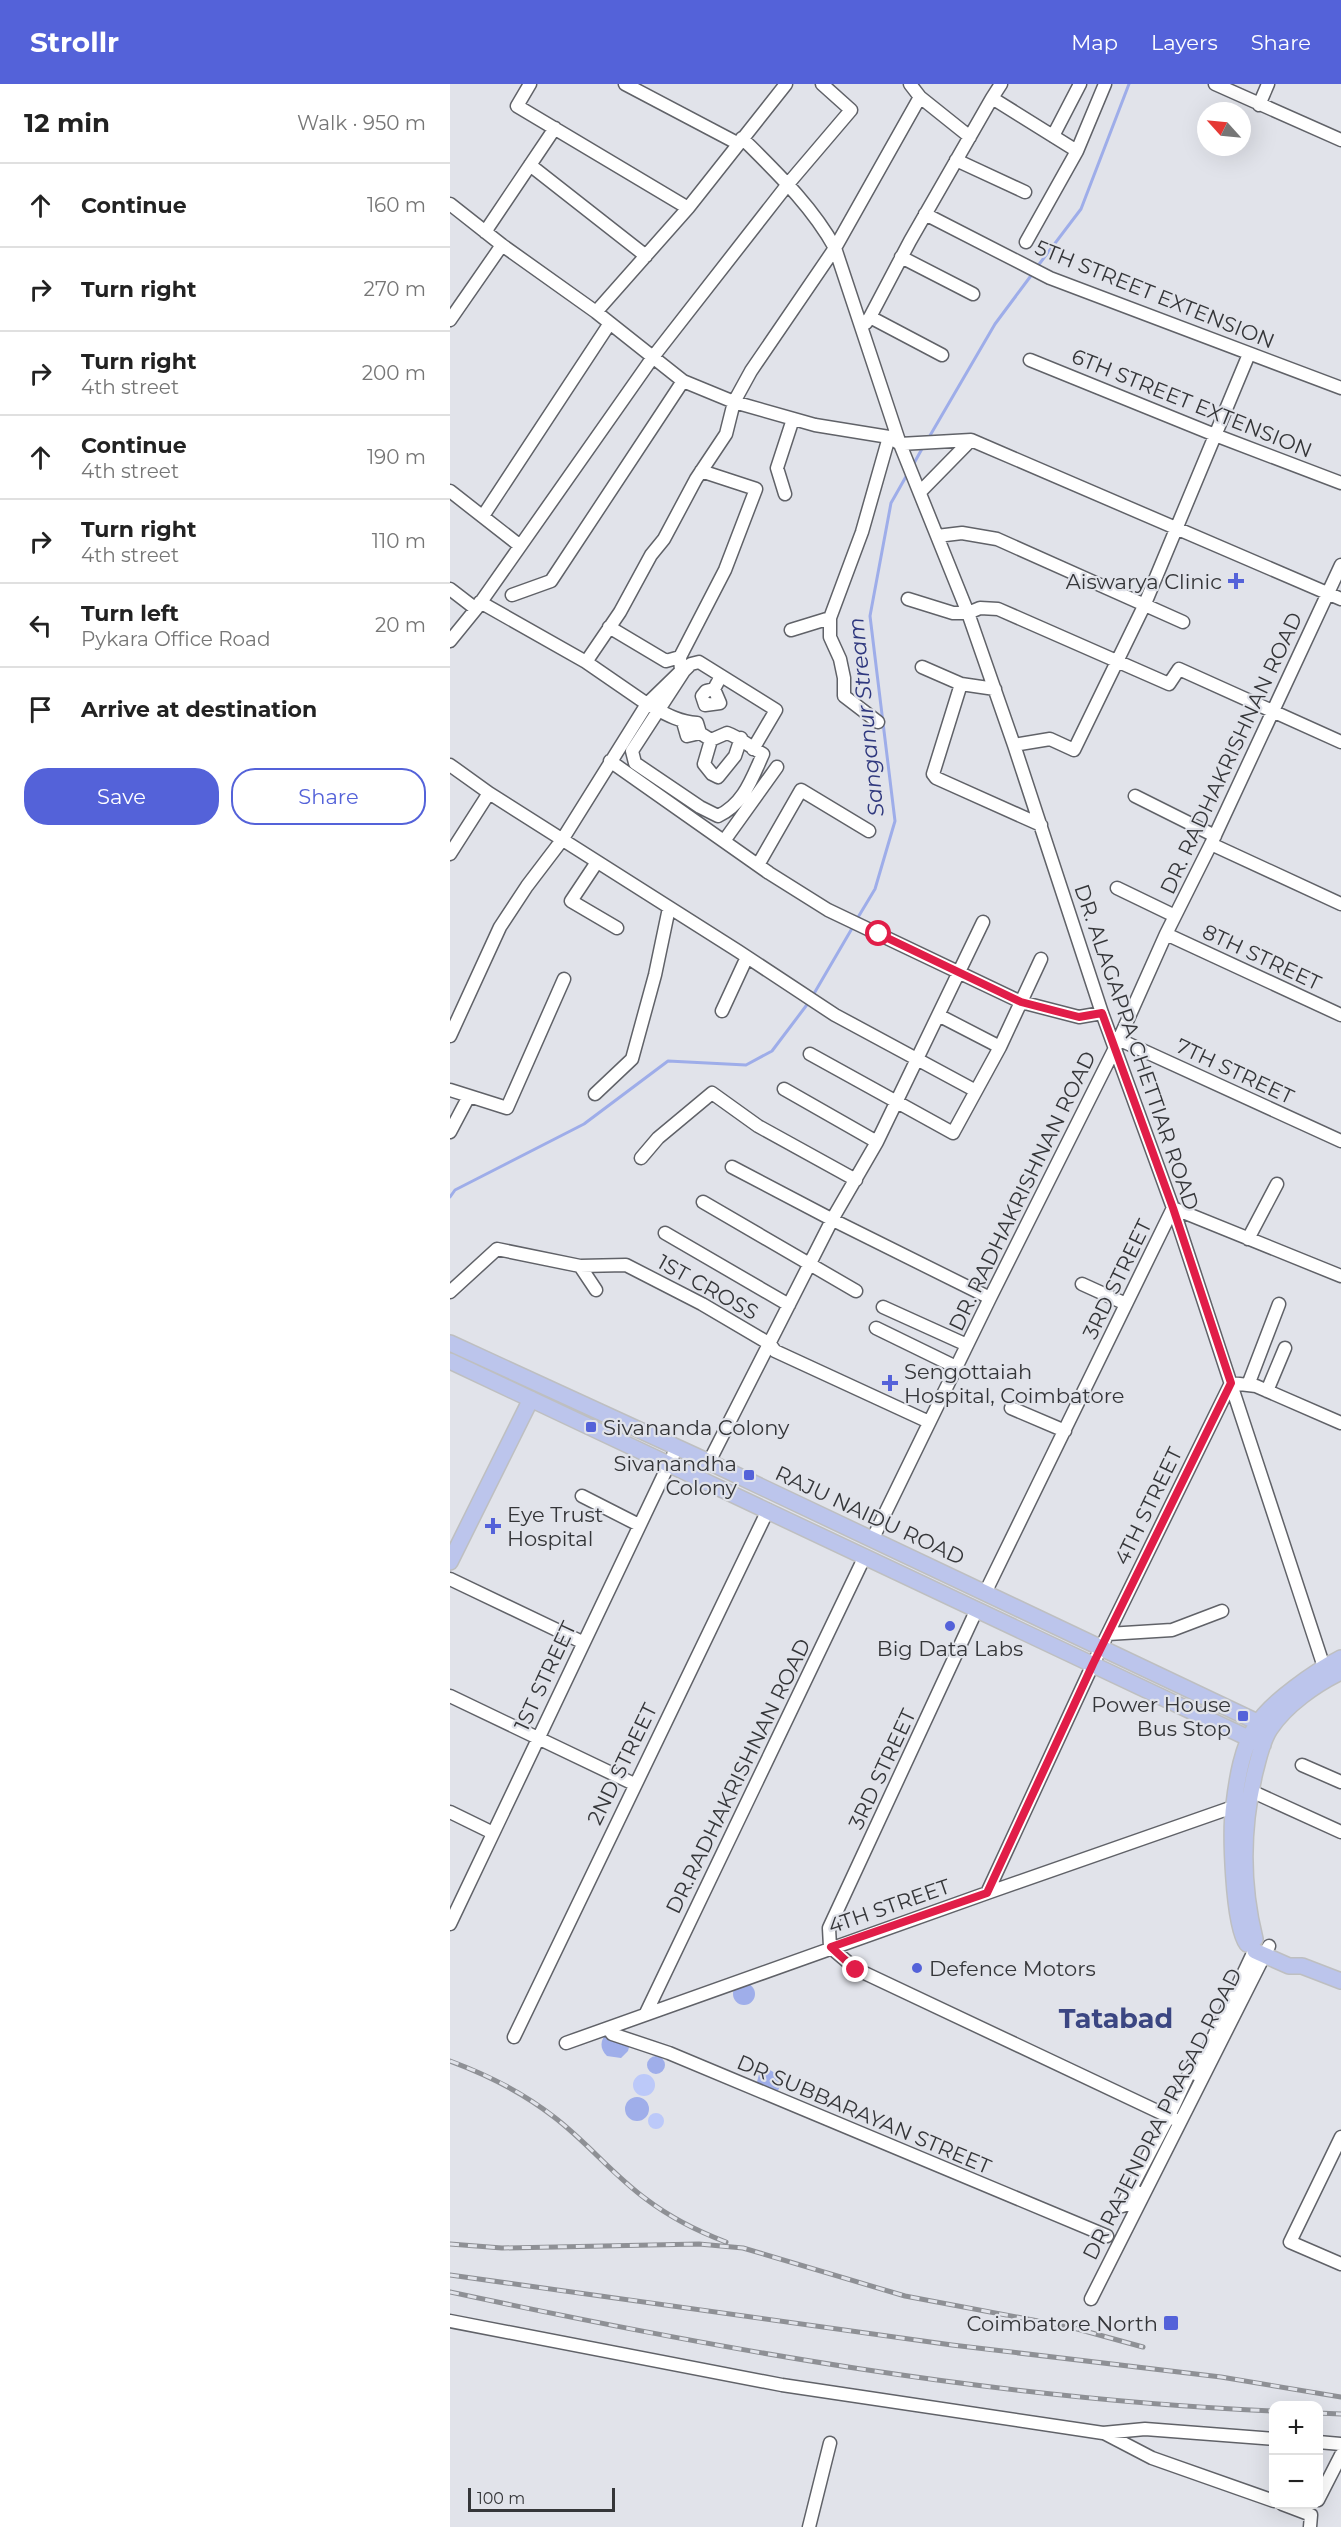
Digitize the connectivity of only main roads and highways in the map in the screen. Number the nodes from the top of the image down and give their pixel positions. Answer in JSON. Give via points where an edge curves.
{"nodes":[{"id":1,"x":452,"y":1347,"type":"edge"},
{"id":2,"x":450,"y":1361,"type":"edge"},
{"id":3,"x":531,"y":1399,"type":"junction"},
{"id":4,"x":450,"y":1562,"type":"edge"},
{"id":5,"x":1341,"y":1658,"type":"edge"},
{"id":6,"x":1341,"y":1672,"type":"edge"},
{"id":7,"x":1264,"y":1726,"type":"junction"},
{"id":8,"x":1248,"y":1738,"type":"junction"},
{"id":9,"x":1263,"y":1745,"type":"junction"},
{"id":10,"x":1257,"y":1947,"type":"junction"},
{"id":11,"x":1341,"y":1981,"type":"edge"}],
"edges":[{"from":1,"to":7,"type":"main road","name":"RAJU NAIDU ROAD","via":[[677,1447],[986,1593],[1104,1640]]},
{"from":2,"to":3,"type":"main road","name":"RAJU NAIDU ROAD"},
{"from":3,"to":4,"type":"main road"},
{"from":3,"to":8,"type":"main road","name":"RAJU NAIDU ROAD"},
{"from":5,"to":7,"type":"main road","via":[[1272,1707]]},
{"from":6,"to":7,"type":"main road"},
{"from":7,"to":8,"type":"main road"},
{"from":7,"to":9,"type":"main road"},
{"from":8,"to":9,"type":"main road","name":"RAJU NAIDU ROAD"},
{"from":8,"to":10,"type":"main road","via":[[1233,1807],[1234,1875],[1241,1929]]},
{"from":9,"to":10,"type":"main road","via":[[1247,1806],[1244,1876]]},
{"from":10,"to":11,"type":"main road","via":[[1294,1957],[1302,1965]]}]}
